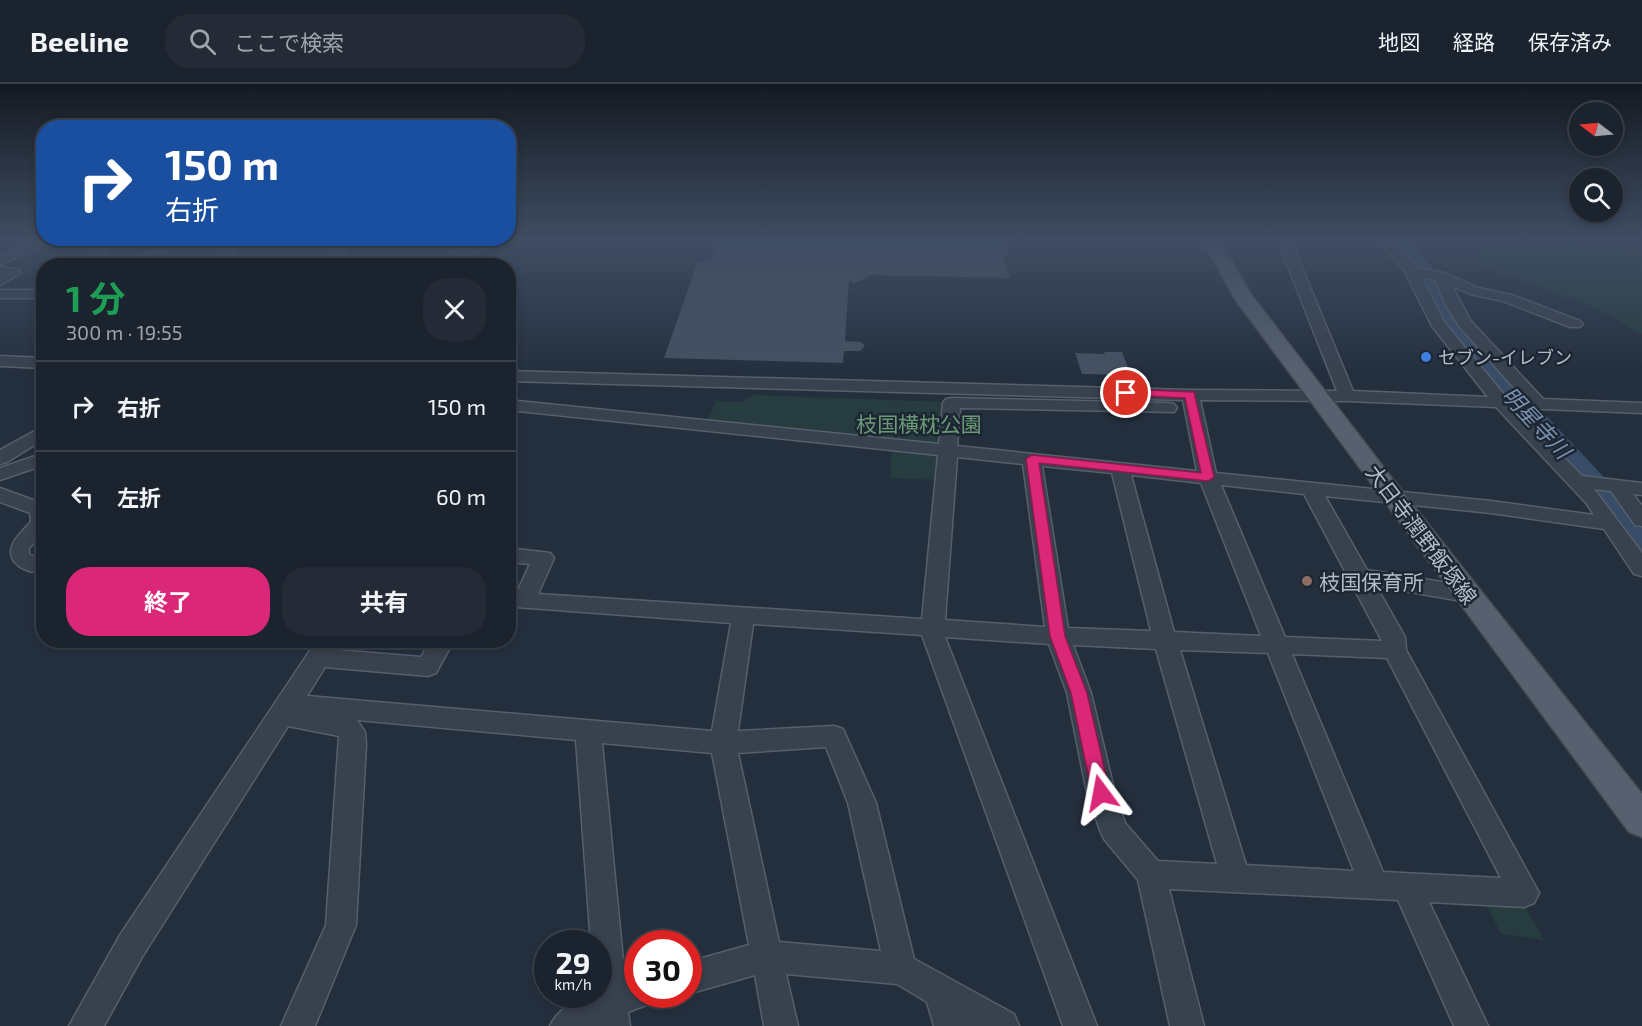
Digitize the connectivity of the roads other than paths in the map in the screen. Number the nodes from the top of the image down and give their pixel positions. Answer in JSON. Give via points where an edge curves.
{"nodes":[{"id":1,"x":1235,"y":285,"type":"edge"},
{"id":2,"x":1302,"y":285,"type":"edge"},
{"id":3,"x":1420,"y":285,"type":"edge"},
{"id":4,"x":1442,"y":285,"type":"edge"},
{"id":5,"x":1460,"y":285,"type":"edge"},
{"id":6,"x":0,"y":294,"type":"edge"},
{"id":7,"x":36,"y":294,"type":"edge"},
{"id":8,"x":1575,"y":324,"type":"dead end"},
{"id":9,"x":0,"y":361,"type":"edge"},
{"id":10,"x":36,"y":363,"type":"edge"},
{"id":11,"x":516,"y":376,"type":"edge"},
{"id":12,"x":1317,"y":396,"type":"junction"},
{"id":13,"x":1347,"y":396,"type":"junction"},
{"id":14,"x":1192,"y":402,"type":"junction"},
{"id":15,"x":1519,"y":402,"type":"junction"},
{"id":16,"x":516,"y":406,"type":"edge"},
{"id":17,"x":1642,"y":408,"type":"edge"},
{"id":18,"x":36,"y":436,"type":"edge"},
{"id":19,"x":948,"y":451,"type":"junction"},
{"id":20,"x":0,"y":458,"type":"edge"},
{"id":21,"x":1032,"y":459,"type":"junction"},
{"id":22,"x":36,"y":461,"type":"edge"},
{"id":23,"x":1120,"y":469,"type":"junction"},
{"id":24,"x":0,"y":474,"type":"edge"},
{"id":25,"x":1208,"y":477,"type":"junction"},
{"id":26,"x":1598,"y":484,"type":"junction"},
{"id":27,"x":1311,"y":488,"type":"junction"},
{"id":28,"x":1642,"y":489,"type":"edge"},
{"id":29,"x":0,"y":494,"type":"edge"},
{"id":30,"x":1392,"y":496,"type":"junction"},
{"id":31,"x":36,"y":508,"type":"edge"},
{"id":32,"x":1642,"y":520,"type":"edge"},
{"id":33,"x":1612,"y":524,"type":"junction"},
{"id":34,"x":36,"y":529,"type":"edge"},
{"id":35,"x":516,"y":556,"type":"edge"},
{"id":36,"x":36,"y":566,"type":"edge"},
{"id":37,"x":1642,"y":568,"type":"edge"},
{"id":38,"x":1359,"y":576,"type":"junction"},
{"id":39,"x":1467,"y":594,"type":"junction"},
{"id":40,"x":743,"y":616,"type":"junction"},
{"id":41,"x":933,"y":628,"type":"junction"},
{"id":42,"x":1058,"y":636,"type":"junction"},
{"id":43,"x":1165,"y":640,"type":"junction"},
{"id":44,"x":1277,"y":644,"type":"junction"},
{"id":45,"x":439,"y":648,"type":"edge"},
{"id":46,"x":324,"y":649,"type":"edge"},
{"id":47,"x":1394,"y":650,"type":"junction"},
{"id":48,"x":283,"y":710,"type":"junction"},
{"id":49,"x":588,"y":732,"type":"junction"},
{"id":50,"x":723,"y":743,"type":"junction"},
{"id":51,"x":1642,"y":821,"type":"edge"},
{"id":52,"x":1151,"y":874,"type":"junction"},
{"id":53,"x":1235,"y":877,"type":"junction"},
{"id":54,"x":1374,"y":885,"type":"junction"},
{"id":55,"x":1407,"y":888,"type":"junction"},
{"id":56,"x":765,"y":956,"type":"junction"},
{"id":57,"x":901,"y":969,"type":"junction"},
{"id":58,"x":702,"y":974,"type":"edge"},
{"id":59,"x":939,"y":991,"type":"junction"},
{"id":60,"x":620,"y":1007,"type":"edge"},
{"id":61,"x":86,"y":1026,"type":"edge"},
{"id":62,"x":298,"y":1026,"type":"edge"},
{"id":63,"x":567,"y":1026,"type":"edge"},
{"id":64,"x":781,"y":1026,"type":"edge"},
{"id":65,"x":951,"y":1026,"type":"edge"},
{"id":66,"x":1002,"y":1026,"type":"edge"},
{"id":67,"x":1080,"y":1026,"type":"edge"},
{"id":68,"x":1187,"y":1026,"type":"edge"},
{"id":69,"x":1471,"y":1026,"type":"edge"}],
"edges":[{"from":1,"to":12,"type":"main road","name":"大日寺潤野飯塚線"},
{"from":2,"to":13,"type":"street"},
{"from":3,"to":15,"type":"street","via":[[1437,323]]},
{"from":4,"to":15,"type":"street"},
{"from":5,"to":8,"type":"street"},
{"from":6,"to":7,"type":"street"},
{"from":9,"to":10,"type":"street"},
{"from":11,"to":14,"type":"street"},
{"from":12,"to":13,"type":"street"},
{"from":12,"to":14,"type":"street"},
{"from":12,"to":30,"type":"main road","name":"大日寺潤野飯塚線"},
{"from":13,"to":15,"type":"street"},
{"from":14,"to":19,"type":"street","via":[[952,404]]},
{"from":14,"to":25,"type":"street"},
{"from":15,"to":17,"type":"street"},
{"from":15,"to":26,"type":"street"},
{"from":16,"to":19,"type":"street"},
{"from":18,"to":20,"type":"street"},
{"from":19,"to":21,"type":"street"},
{"from":19,"to":41,"type":"street"},
{"from":21,"to":23,"type":"street"},
{"from":21,"to":42,"type":"street"},
{"from":22,"to":24,"type":"street"},
{"from":23,"to":25,"type":"street"},
{"from":23,"to":43,"type":"street"},
{"from":25,"to":27,"type":"street"},
{"from":25,"to":44,"type":"street"},
{"from":26,"to":28,"type":"street"},
{"from":26,"to":32,"type":"street"},
{"from":26,"to":33,"type":"street"},
{"from":27,"to":30,"type":"street"},
{"from":27,"to":38,"type":"street"},
{"from":29,"to":31,"type":"street"},
{"from":30,"to":33,"type":"street"},
{"from":30,"to":39,"type":"main road","name":"大日寺潤野飯塚線"},
{"from":33,"to":37,"type":"street"},
{"from":34,"to":36,"type":"street","via":[[20,547],[19,557]]},
{"from":35,"to":40,"type":"street","via":[[543,558],[524,601]]},
{"from":38,"to":39,"type":"street"},
{"from":38,"to":47,"type":"street","via":[[1393,637]]},
{"from":39,"to":51,"type":"main road","name":"大日寺潤野飯塚線"},
{"from":40,"to":41,"type":"street"},
{"from":40,"to":50,"type":"street"},
{"from":41,"to":42,"type":"street"},
{"from":41,"to":67,"type":"street","via":[[934,641]]},
{"from":42,"to":43,"type":"street"},
{"from":42,"to":52,"type":"street","via":[[1079,693],[1101,793],[1114,830]]},
{"from":43,"to":44,"type":"street"},
{"from":43,"to":53,"type":"street"},
{"from":44,"to":47,"type":"street"},
{"from":44,"to":54,"type":"street"},
{"from":45,"to":46,"type":"street","via":[[428,667]]},
{"from":46,"to":48,"type":"street"},
{"from":47,"to":55,"type":"street","via":[[1524,893]]},
{"from":48,"to":49,"type":"street"},
{"from":48,"to":61,"type":"street","via":[[131,946]]},
{"from":48,"to":62,"type":"street","via":[[340,725],[352,732],[340,924]]},
{"from":49,"to":50,"type":"street"},
{"from":49,"to":60,"type":"street"},
{"from":50,"to":56,"type":"street"},
{"from":50,"to":57,"type":"street","via":[[834,736],[862,803]]},
{"from":52,"to":53,"type":"street"},
{"from":52,"to":68,"type":"street"},
{"from":53,"to":54,"type":"street"},
{"from":54,"to":55,"type":"street"},
{"from":55,"to":69,"type":"street"},
{"from":56,"to":57,"type":"street"},
{"from":56,"to":58,"type":"street"},
{"from":56,"to":64,"type":"street"},
{"from":57,"to":59,"type":"street"},
{"from":59,"to":65,"type":"street"},
{"from":59,"to":66,"type":"street"},
{"from":60,"to":63,"type":"street"}]}
